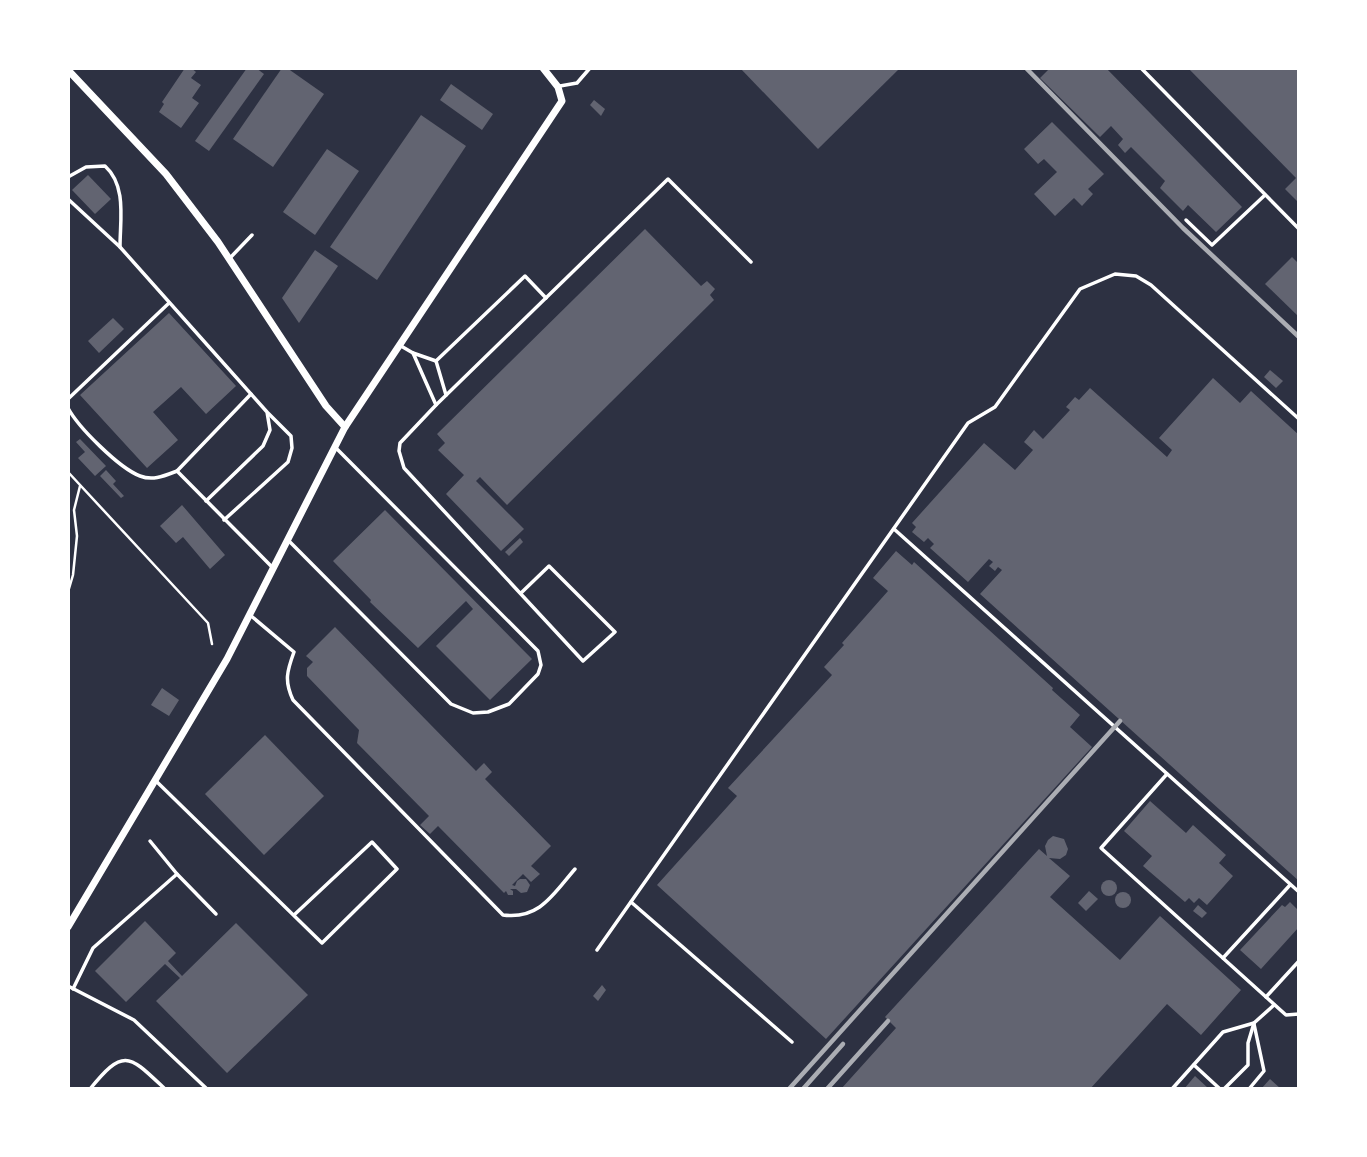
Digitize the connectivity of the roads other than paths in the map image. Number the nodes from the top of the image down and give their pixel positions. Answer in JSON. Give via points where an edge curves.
{"nodes":[{"id":1,"x":543,"y":68,"type":"edge"},
{"id":2,"x":590,"y":68,"type":"edge"},
{"id":3,"x":1141,"y":68,"type":"edge"},
{"id":4,"x":68,"y":70,"type":"edge"},
{"id":5,"x":558,"y":87,"type":"junction"},
{"id":6,"x":68,"y":177,"type":"edge"},
{"id":7,"x":1265,"y":195,"type":"junction"},
{"id":8,"x":68,"y":199,"type":"edge"},
{"id":9,"x":1186,"y":220,"type":"dead end"},
{"id":10,"x":1299,"y":229,"type":"edge"},
{"id":11,"x":252,"y":235,"type":"dead end"},
{"id":12,"x":120,"y":247,"type":"junction"},
{"id":13,"x":229,"y":259,"type":"junction"},
{"id":14,"x":751,"y":262,"type":"dead end"},
{"id":15,"x":545,"y":298,"type":"junction"},
{"id":16,"x":169,"y":303,"type":"junction"},
{"id":17,"x":399,"y":344,"type":"junction"},
{"id":18,"x":413,"y":354,"type":"junction"},
{"id":19,"x":436,"y":361,"type":"junction"},
{"id":20,"x":251,"y":394,"type":"junction"},
{"id":21,"x":446,"y":395,"type":"junction"},
{"id":22,"x":68,"y":399,"type":"edge"},
{"id":23,"x":436,"y":405,"type":"junction"},
{"id":24,"x":68,"y":408,"type":"edge"},
{"id":25,"x":267,"y":412,"type":"junction"},
{"id":26,"x":1299,"y":419,"type":"edge"},
{"id":27,"x":345,"y":427,"type":"junction"},
{"id":28,"x":335,"y":447,"type":"junction"},
{"id":29,"x":177,"y":471,"type":"junction"},
{"id":30,"x":206,"y":501,"type":"junction"},
{"id":31,"x":224,"y":520,"type":"junction"},
{"id":32,"x":894,"y":529,"type":"junction"},
{"id":33,"x":288,"y":540,"type":"junction"},
{"id":34,"x":273,"y":569,"type":"junction"},
{"id":35,"x":521,"y":593,"type":"junction"},
{"id":36,"x":250,"y":615,"type":"junction"},
{"id":37,"x":1167,"y":774,"type":"junction"},
{"id":38,"x":155,"y":780,"type":"junction"},
{"id":39,"x":150,"y":841,"type":"dead end"},
{"id":40,"x":575,"y":869,"type":"dead end"},
{"id":41,"x":177,"y":874,"type":"junction"},
{"id":42,"x":1290,"y":885,"type":"junction"},
{"id":43,"x":1299,"y":892,"type":"edge"},
{"id":44,"x":631,"y":902,"type":"junction"},
{"id":45,"x":216,"y":914,"type":"dead end"},
{"id":46,"x":294,"y":915,"type":"junction"},
{"id":47,"x":68,"y":927,"type":"edge"},
{"id":48,"x":597,"y":950,"type":"dead end"},
{"id":49,"x":1223,"y":959,"type":"junction"},
{"id":50,"x":1299,"y":961,"type":"edge"},
{"id":51,"x":71,"y":988,"type":"edge"},
{"id":52,"x":1266,"y":997,"type":"junction"},
{"id":53,"x":1274,"y":1005,"type":"junction"},
{"id":54,"x":1299,"y":1014,"type":"edge"},
{"id":55,"x":1254,"y":1023,"type":"junction"},
{"id":56,"x":792,"y":1042,"type":"dead end"},
{"id":57,"x":1194,"y":1065,"type":"junction"},
{"id":58,"x":90,"y":1089,"type":"edge"},
{"id":59,"x":165,"y":1089,"type":"edge"},
{"id":60,"x":207,"y":1089,"type":"edge"},
{"id":61,"x":1172,"y":1089,"type":"edge"},
{"id":62,"x":1222,"y":1089,"type":"edge"},
{"id":63,"x":1249,"y":1089,"type":"edge"}],
"edges":[{"from":1,"to":5,"type":"street"},
{"from":2,"to":5,"type":"lane","via":[[577,83]]},
{"from":3,"to":7,"type":"lane"},
{"from":4,"to":13,"type":"street","via":[[166,174]]},
{"from":5,"to":17,"type":"street","via":[[562,101]]},
{"from":6,"to":12,"type":"lane","via":[[86,167],[105,166],[114,174],[121,197]]},
{"from":7,"to":9,"type":"lane","via":[[1212,245]]},
{"from":7,"to":10,"type":"lane"},
{"from":8,"to":12,"type":"lane"},
{"from":11,"to":13,"type":"lane"},
{"from":12,"to":16,"type":"lane"},
{"from":13,"to":27,"type":"street","via":[[326,406]]},
{"from":14,"to":15,"type":"lane","via":[[668,179]]},
{"from":15,"to":19,"type":"lane","via":[[525,276]]},
{"from":15,"to":21,"type":"lane"},
{"from":16,"to":20,"type":"lane"},
{"from":16,"to":22,"type":"lane"},
{"from":17,"to":18,"type":"lane"},
{"from":17,"to":27,"type":"street"},
{"from":18,"to":19,"type":"lane"},
{"from":18,"to":23,"type":"lane"},
{"from":19,"to":21,"type":"lane"},
{"from":20,"to":25,"type":"lane"},
{"from":20,"to":29,"type":"lane"},
{"from":21,"to":23,"type":"lane"},
{"from":23,"to":35,"type":"lane","via":[[400,443],[404,468]]},
{"from":24,"to":29,"type":"lane","via":[[114,458],[139,476],[157,479]]},
{"from":25,"to":30,"type":"lane","via":[[270,430],[263,446]]},
{"from":25,"to":31,"type":"lane","via":[[291,436],[288,462]]},
{"from":26,"to":32,"type":"lane","via":[[1151,285],[1136,276],[1115,274],[1080,289],[995,407],[968,423]]},
{"from":27,"to":28,"type":"street"},
{"from":28,"to":33,"type":"street"},
{"from":28,"to":33,"type":"lane","via":[[538,651],[538,674],[509,704],[488,712],[472,713],[451,704]]},
{"from":29,"to":30,"type":"lane"},
{"from":30,"to":31,"type":"lane"},
{"from":31,"to":34,"type":"lane"},
{"from":32,"to":37,"type":"lane"},
{"from":32,"to":44,"type":"lane"},
{"from":33,"to":34,"type":"street"},
{"from":34,"to":36,"type":"street"},
{"from":35,"to":35,"type":"lane","via":[[549,566],[615,632],[583,660]]},
{"from":36,"to":38,"type":"street"},
{"from":36,"to":40,"type":"lane","via":[[294,652],[286,673],[293,700],[503,915],[527,915],[542,907]]},
{"from":37,"to":42,"type":"lane"},
{"from":37,"to":49,"type":"lane","via":[[1101,848]]},
{"from":38,"to":46,"type":"lane"},
{"from":38,"to":47,"type":"street"},
{"from":39,"to":41,"type":"lane"},
{"from":41,"to":45,"type":"lane"},
{"from":41,"to":51,"type":"lane","via":[[93,948]]},
{"from":42,"to":43,"type":"lane"},
{"from":42,"to":49,"type":"lane"},
{"from":44,"to":48,"type":"lane"},
{"from":44,"to":56,"type":"lane"},
{"from":46,"to":46,"type":"lane","via":[[372,842],[397,869],[322,943]]},
{"from":49,"to":52,"type":"lane"},
{"from":50,"to":52,"type":"lane"},
{"from":51,"to":60,"type":"lane","via":[[134,1020]]},
{"from":52,"to":53,"type":"lane"},
{"from":53,"to":54,"type":"lane","via":[[1286,1015]]},
{"from":53,"to":55,"type":"lane"},
{"from":55,"to":57,"type":"lane","via":[[1223,1032]]},
{"from":55,"to":62,"type":"lane","via":[[1248,1065]]},
{"from":55,"to":63,"type":"lane","via":[[1264,1071]]},
{"from":57,"to":61,"type":"lane"},
{"from":57,"to":62,"type":"lane"},
{"from":58,"to":59,"type":"lane","via":[[110,1064],[130,1060]]}]}
